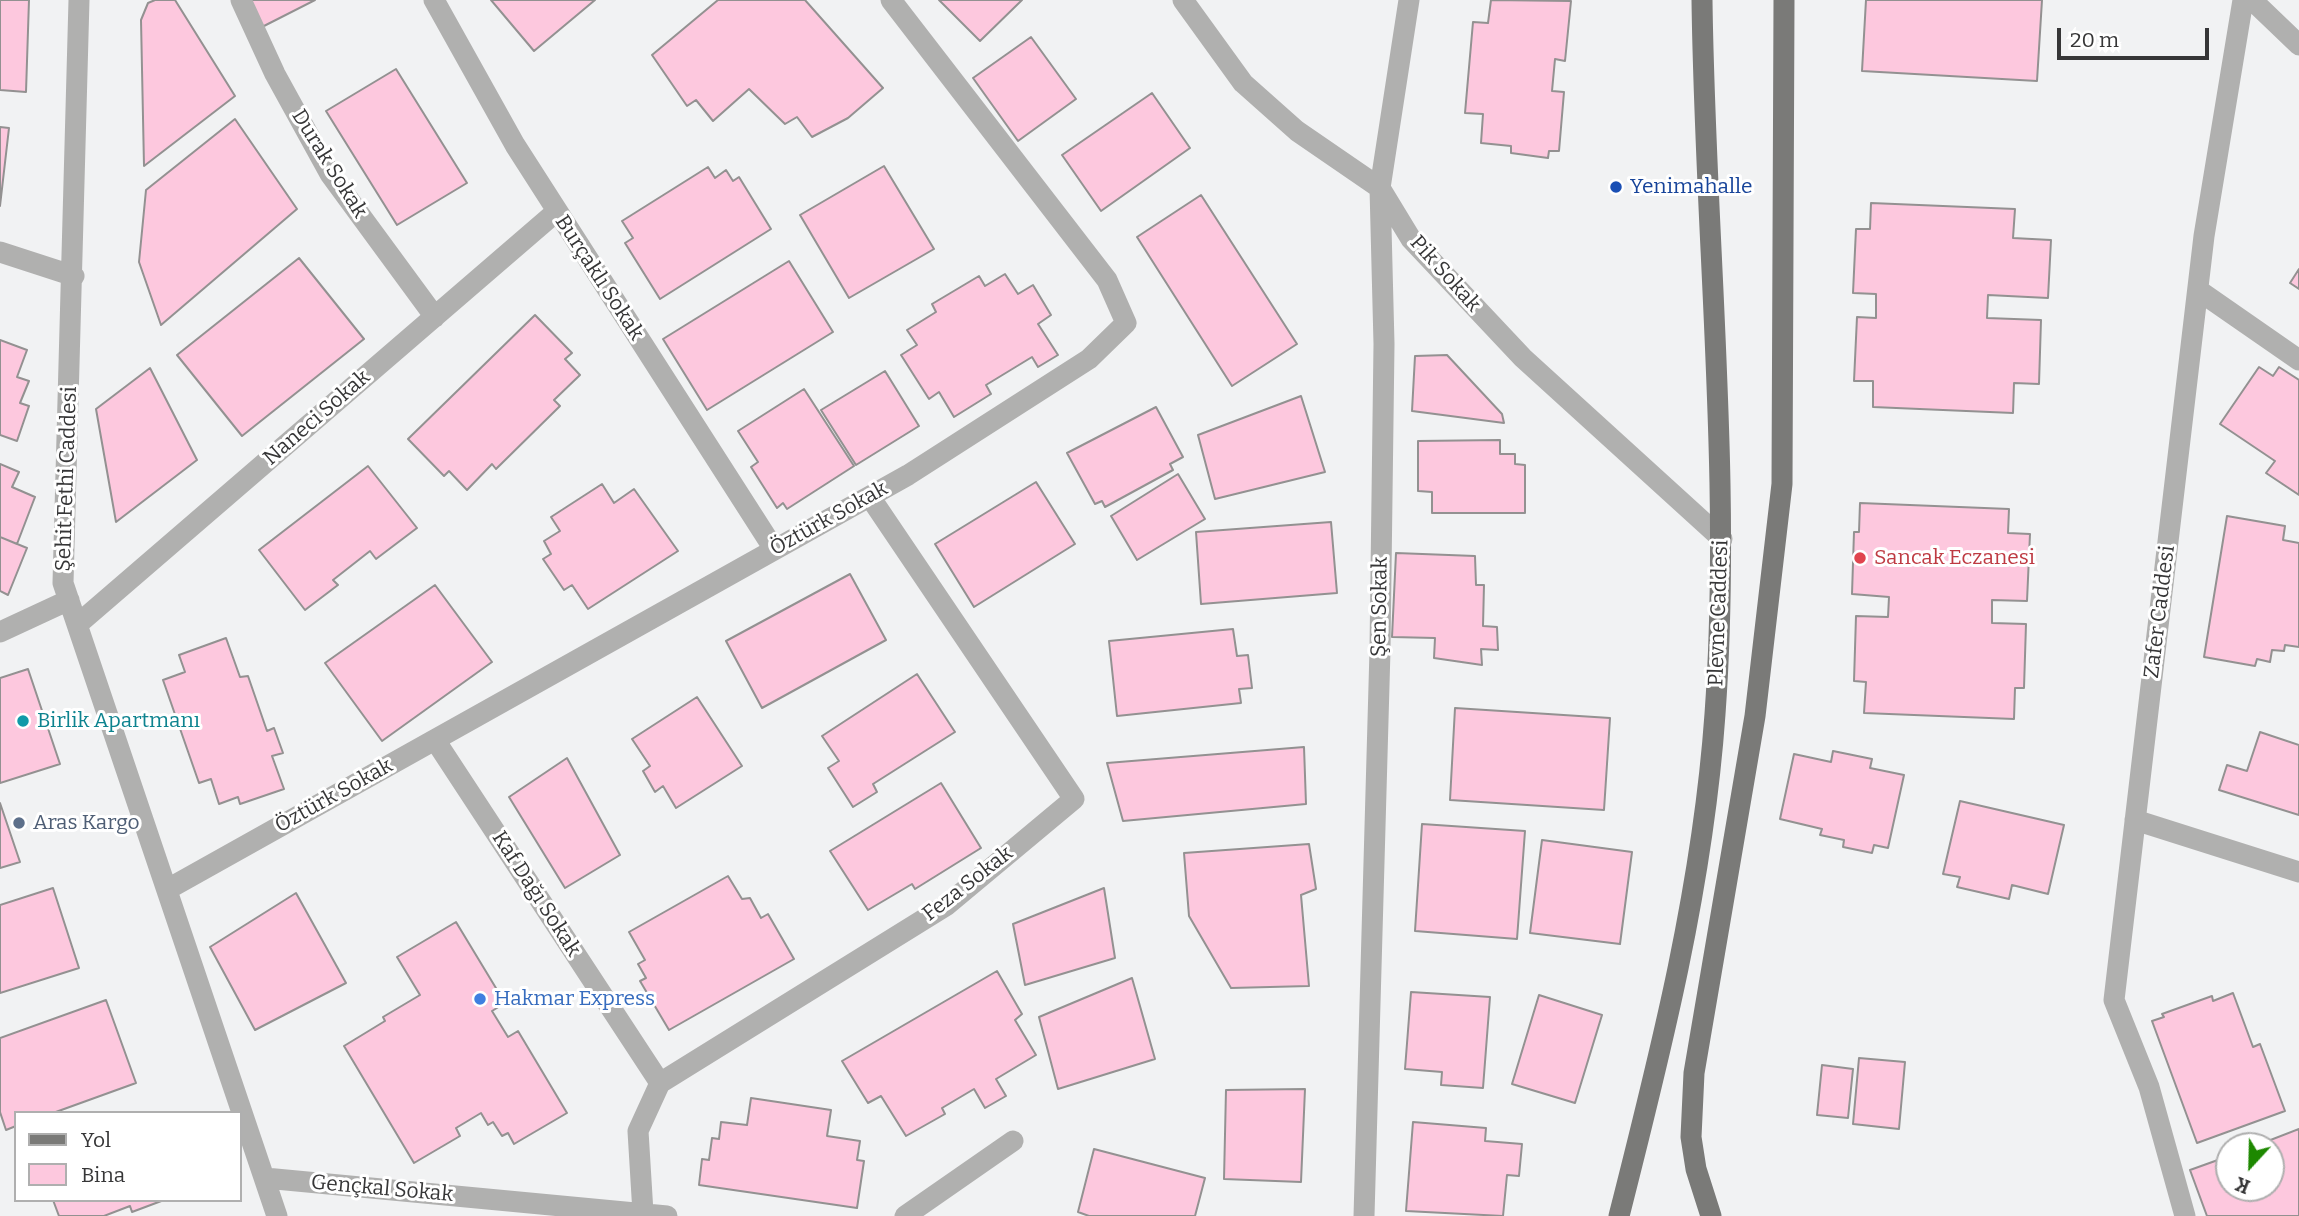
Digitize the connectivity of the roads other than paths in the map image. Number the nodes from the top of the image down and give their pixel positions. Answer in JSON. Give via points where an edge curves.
{"nodes":[{"id":1,"x":79,"y":0,"type":"edge"},
{"id":2,"x":242,"y":0,"type":"edge"},
{"id":3,"x":434,"y":0,"type":"edge"},
{"id":4,"x":891,"y":0,"type":"edge"},
{"id":5,"x":1183,"y":0,"type":"edge"},
{"id":6,"x":1409,"y":0,"type":"edge"},
{"id":7,"x":1702,"y":0,"type":"edge"},
{"id":8,"x":1784,"y":0,"type":"edge"},
{"id":9,"x":2243,"y":0,"type":"edge"},
{"id":10,"x":2252,"y":0,"type":"edge"},
{"id":11,"x":2299,"y":45,"type":"edge"},
{"id":12,"x":1380,"y":188,"type":"junction"},
{"id":13,"x":556,"y":212,"type":"junction"},
{"id":14,"x":0,"y":252,"type":"edge"},
{"id":15,"x":74,"y":276,"type":"junction"},
{"id":16,"x":2198,"y":290,"type":"junction"},
{"id":17,"x":435,"y":317,"type":"junction"},
{"id":18,"x":2299,"y":360,"type":"edge"},
{"id":19,"x":870,"y":497,"type":"junction"},
{"id":20,"x":1722,"y":539,"type":"junction"},
{"id":21,"x":774,"y":549,"type":"junction"},
{"id":22,"x":69,"y":600,"type":"junction"},
{"id":23,"x":78,"y":624,"type":"junction"},
{"id":24,"x":0,"y":632,"type":"edge"},
{"id":25,"x":435,"y":740,"type":"junction"},
{"id":26,"x":2135,"y":820,"type":"junction"},
{"id":27,"x":2299,"y":872,"type":"edge"},
{"id":28,"x":168,"y":889,"type":"junction"},
{"id":29,"x":660,"y":1083,"type":"junction"},
{"id":30,"x":1013,"y":1141,"type":"dead end"},
{"id":31,"x":265,"y":1178,"type":"junction"},
{"id":32,"x":643,"y":1213,"type":"junction"},
{"id":33,"x":278,"y":1216,"type":"edge"},
{"id":34,"x":667,"y":1216,"type":"edge"},
{"id":35,"x":905,"y":1216,"type":"edge"},
{"id":36,"x":1364,"y":1216,"type":"edge"},
{"id":37,"x":1619,"y":1216,"type":"edge"},
{"id":38,"x":1711,"y":1216,"type":"edge"},
{"id":39,"x":2185,"y":1216,"type":"edge"}],
"edges":[{"from":1,"to":15,"type":"street","name":"Şehit Fethi Caddesi"},
{"from":2,"to":17,"type":"street","name":"Durak Sokak","via":[[275,74],[330,174]]},
{"from":3,"to":13,"type":"street","name":"Burçaklı Sokak"},
{"from":4,"to":19,"type":"street","name":"Öztürk Sokak","via":[[1107,280],[1125,323],[1089,359]]},
{"from":5,"to":12,"type":"street","name":"Pik Sokak","via":[[1243,83],[1297,131]]},
{"from":6,"to":12,"type":"street","name":"Şen Sokak"},
{"from":7,"to":20,"type":"main road","name":"Plevne Caddesi"},
{"from":8,"to":38,"type":"main road","name":"Plevne Caddesi","via":[[1782,484],[1755,716],[1694,1073],[1691,1137]]},
{"from":9,"to":16,"type":"street","name":"Zafer Caddesi"},
{"from":10,"to":11,"type":"street"},
{"from":12,"to":20,"type":"street","name":"Pik Sokak","via":[[1411,239],[1523,358]]},
{"from":12,"to":36,"type":"street","name":"Şen Sokak","via":[[1384,344],[1380,636]]},
{"from":13,"to":17,"type":"street","name":"Naneci Sokak"},
{"from":13,"to":21,"type":"street","name":"Burçaklı Sokak"},
{"from":14,"to":15,"type":"street"},
{"from":15,"to":22,"type":"street","name":"Şehit Fethi Caddesi","via":[[63,583]]},
{"from":16,"to":18,"type":"street"},
{"from":16,"to":26,"type":"street","name":"Zafer Caddesi"},
{"from":17,"to":23,"type":"street","name":"Naneci Sokak"},
{"from":19,"to":21,"type":"street","name":"Öztürk Sokak"},
{"from":19,"to":29,"type":"street","name":"Feza Sokak","via":[[1074,799],[947,905]]},
{"from":20,"to":37,"type":"main road","name":"Plevne Caddesi","via":[[1715,715],[1697,877]]},
{"from":21,"to":25,"type":"street","name":"Öztürk Sokak"},
{"from":22,"to":23,"type":"street","name":"Şehit Fethi Caddesi"},
{"from":22,"to":24,"type":"street"},
{"from":23,"to":28,"type":"street","name":"Şehit Fethi Caddesi"},
{"from":25,"to":28,"type":"street","name":"Öztürk Sokak"},
{"from":25,"to":29,"type":"street","name":"Kaf Dağı Sokak"},
{"from":26,"to":27,"type":"street"},
{"from":26,"to":39,"type":"street","name":"Zafer Caddesi","via":[[2114,1000],[2149,1087]]},
{"from":28,"to":31,"type":"street","name":"Şehit Fethi Caddesi"},
{"from":29,"to":32,"type":"street","via":[[638,1130]]},
{"from":30,"to":35,"type":"street"},
{"from":31,"to":32,"type":"street","name":"Gençkal Sokak"},
{"from":31,"to":33,"type":"street","name":"Şehit Fethi Caddesi"},
{"from":32,"to":34,"type":"street","name":"Gençkal Sokak"}]}
